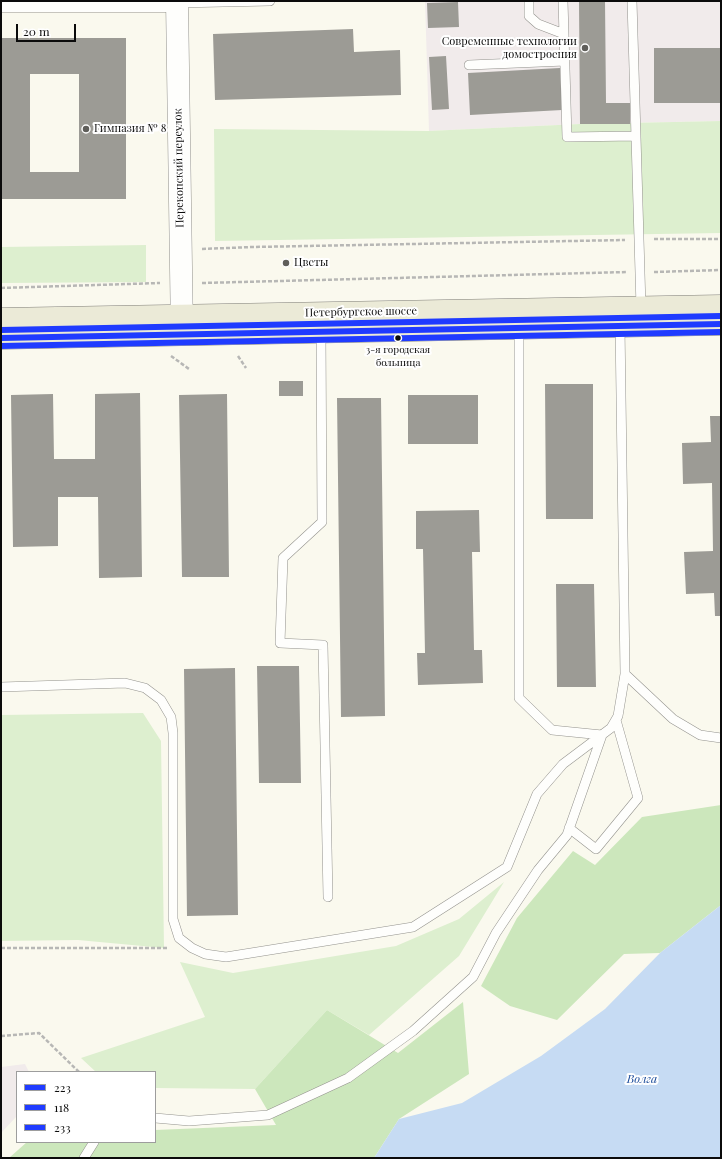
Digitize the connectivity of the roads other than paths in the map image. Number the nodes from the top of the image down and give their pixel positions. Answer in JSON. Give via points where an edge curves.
{"nodes":[{"id":1,"x":270,"y":1,"type":"edge"},
{"id":2,"x":529,"y":1,"type":"edge"},
{"id":3,"x":563,"y":1,"type":"edge"},
{"id":4,"x":632,"y":1,"type":"edge"},
{"id":5,"x":177,"y":2,"type":"edge"},
{"id":6,"x":1,"y":3,"type":"edge"},
{"id":7,"x":564,"y":34,"type":"junction"},
{"id":8,"x":565,"y":61,"type":"junction"},
{"id":9,"x":469,"y":65,"type":"dead end"},
{"id":10,"x":636,"y":136,"type":"junction"},
{"id":11,"x":721,"y":306,"type":"edge"},
{"id":12,"x":643,"y":307,"type":"junction"},
{"id":13,"x":1,"y":319,"type":"edge"},
{"id":14,"x":721,"y":324,"type":"edge"},
{"id":15,"x":182,"y":325,"type":"junction"},
{"id":16,"x":620,"y":326,"type":"junction"},
{"id":17,"x":519,"y":328,"type":"junction"},
{"id":18,"x":321,"y":331,"type":"junction"},
{"id":19,"x":1,"y":338,"type":"edge"},
{"id":20,"x":625,"y":674,"type":"junction"},
{"id":21,"x":1,"y":687,"type":"edge"},
{"id":22,"x":616,"y":720,"type":"junction"},
{"id":23,"x":602,"y":735,"type":"junction"},
{"id":24,"x":721,"y":738,"type":"edge"},
{"id":25,"x":570,"y":828,"type":"junction"},
{"id":26,"x":328,"y":898,"type":"dead end"},
{"id":27,"x":156,"y":1118,"type":"edge"},
{"id":28,"x":93,"y":1143,"type":"edge"},
{"id":29,"x":84,"y":1158,"type":"edge"}],
"edges":[{"from":1,"to":5,"type":"lane"},
{"from":2,"to":7,"type":"lane","via":[[529,16],[538,24]]},
{"from":3,"to":7,"type":"lane"},
{"from":4,"to":10,"type":"lane"},
{"from":5,"to":6,"type":"street"},
{"from":5,"to":15,"type":"street","name":"Перекопский переулок"},
{"from":7,"to":8,"type":"lane"},
{"from":8,"to":9,"type":"lane"},
{"from":8,"to":10,"type":"lane","via":[[567,138]]},
{"from":10,"to":12,"type":"lane"},
{"from":11,"to":12,"type":"main road","name":"Петербургское шоссе"},
{"from":12,"to":15,"type":"main road","name":"Петербургское шоссе"},
{"from":12,"to":16,"type":"main road","via":[[629,314]]},
{"from":13,"to":15,"type":"main road","name":"Петербургское шоссе"},
{"from":14,"to":16,"type":"main road","name":"Петербургское шоссе"},
{"from":15,"to":18,"type":"main road","name":"Петербургское шоссе"},
{"from":15,"to":19,"type":"main road","name":"Петербургское шоссе"},
{"from":16,"to":17,"type":"main road","name":"Петербургское шоссе"},
{"from":16,"to":20,"type":"lane"},
{"from":17,"to":18,"type":"main road","name":"Петербургское шоссе"},
{"from":17,"to":23,"type":"lane","via":[[519,698],[552,730]]},
{"from":18,"to":26,"type":"lane","via":[[322,522],[283,558],[280,643],[323,645]]},
{"from":20,"to":22,"type":"lane"},
{"from":20,"to":24,"type":"lane","via":[[673,719],[700,735]]},
{"from":21,"to":23,"type":"lane","via":[[124,683],[145,688],[161,700],[171,716],[173,733],[173,919],[179,938],[192,948],[205,954],[226,957],[413,927],[507,867],[537,794],[563,764]]},
{"from":22,"to":23,"type":"lane"},
{"from":22,"to":25,"type":"lane","via":[[638,798],[596,849]]},
{"from":23,"to":25,"type":"lane"},
{"from":25,"to":27,"type":"lane","via":[[496,933],[473,977],[413,1031],[354,1074],[268,1115],[189,1121]]},
{"from":28,"to":29,"type":"lane"}]}
